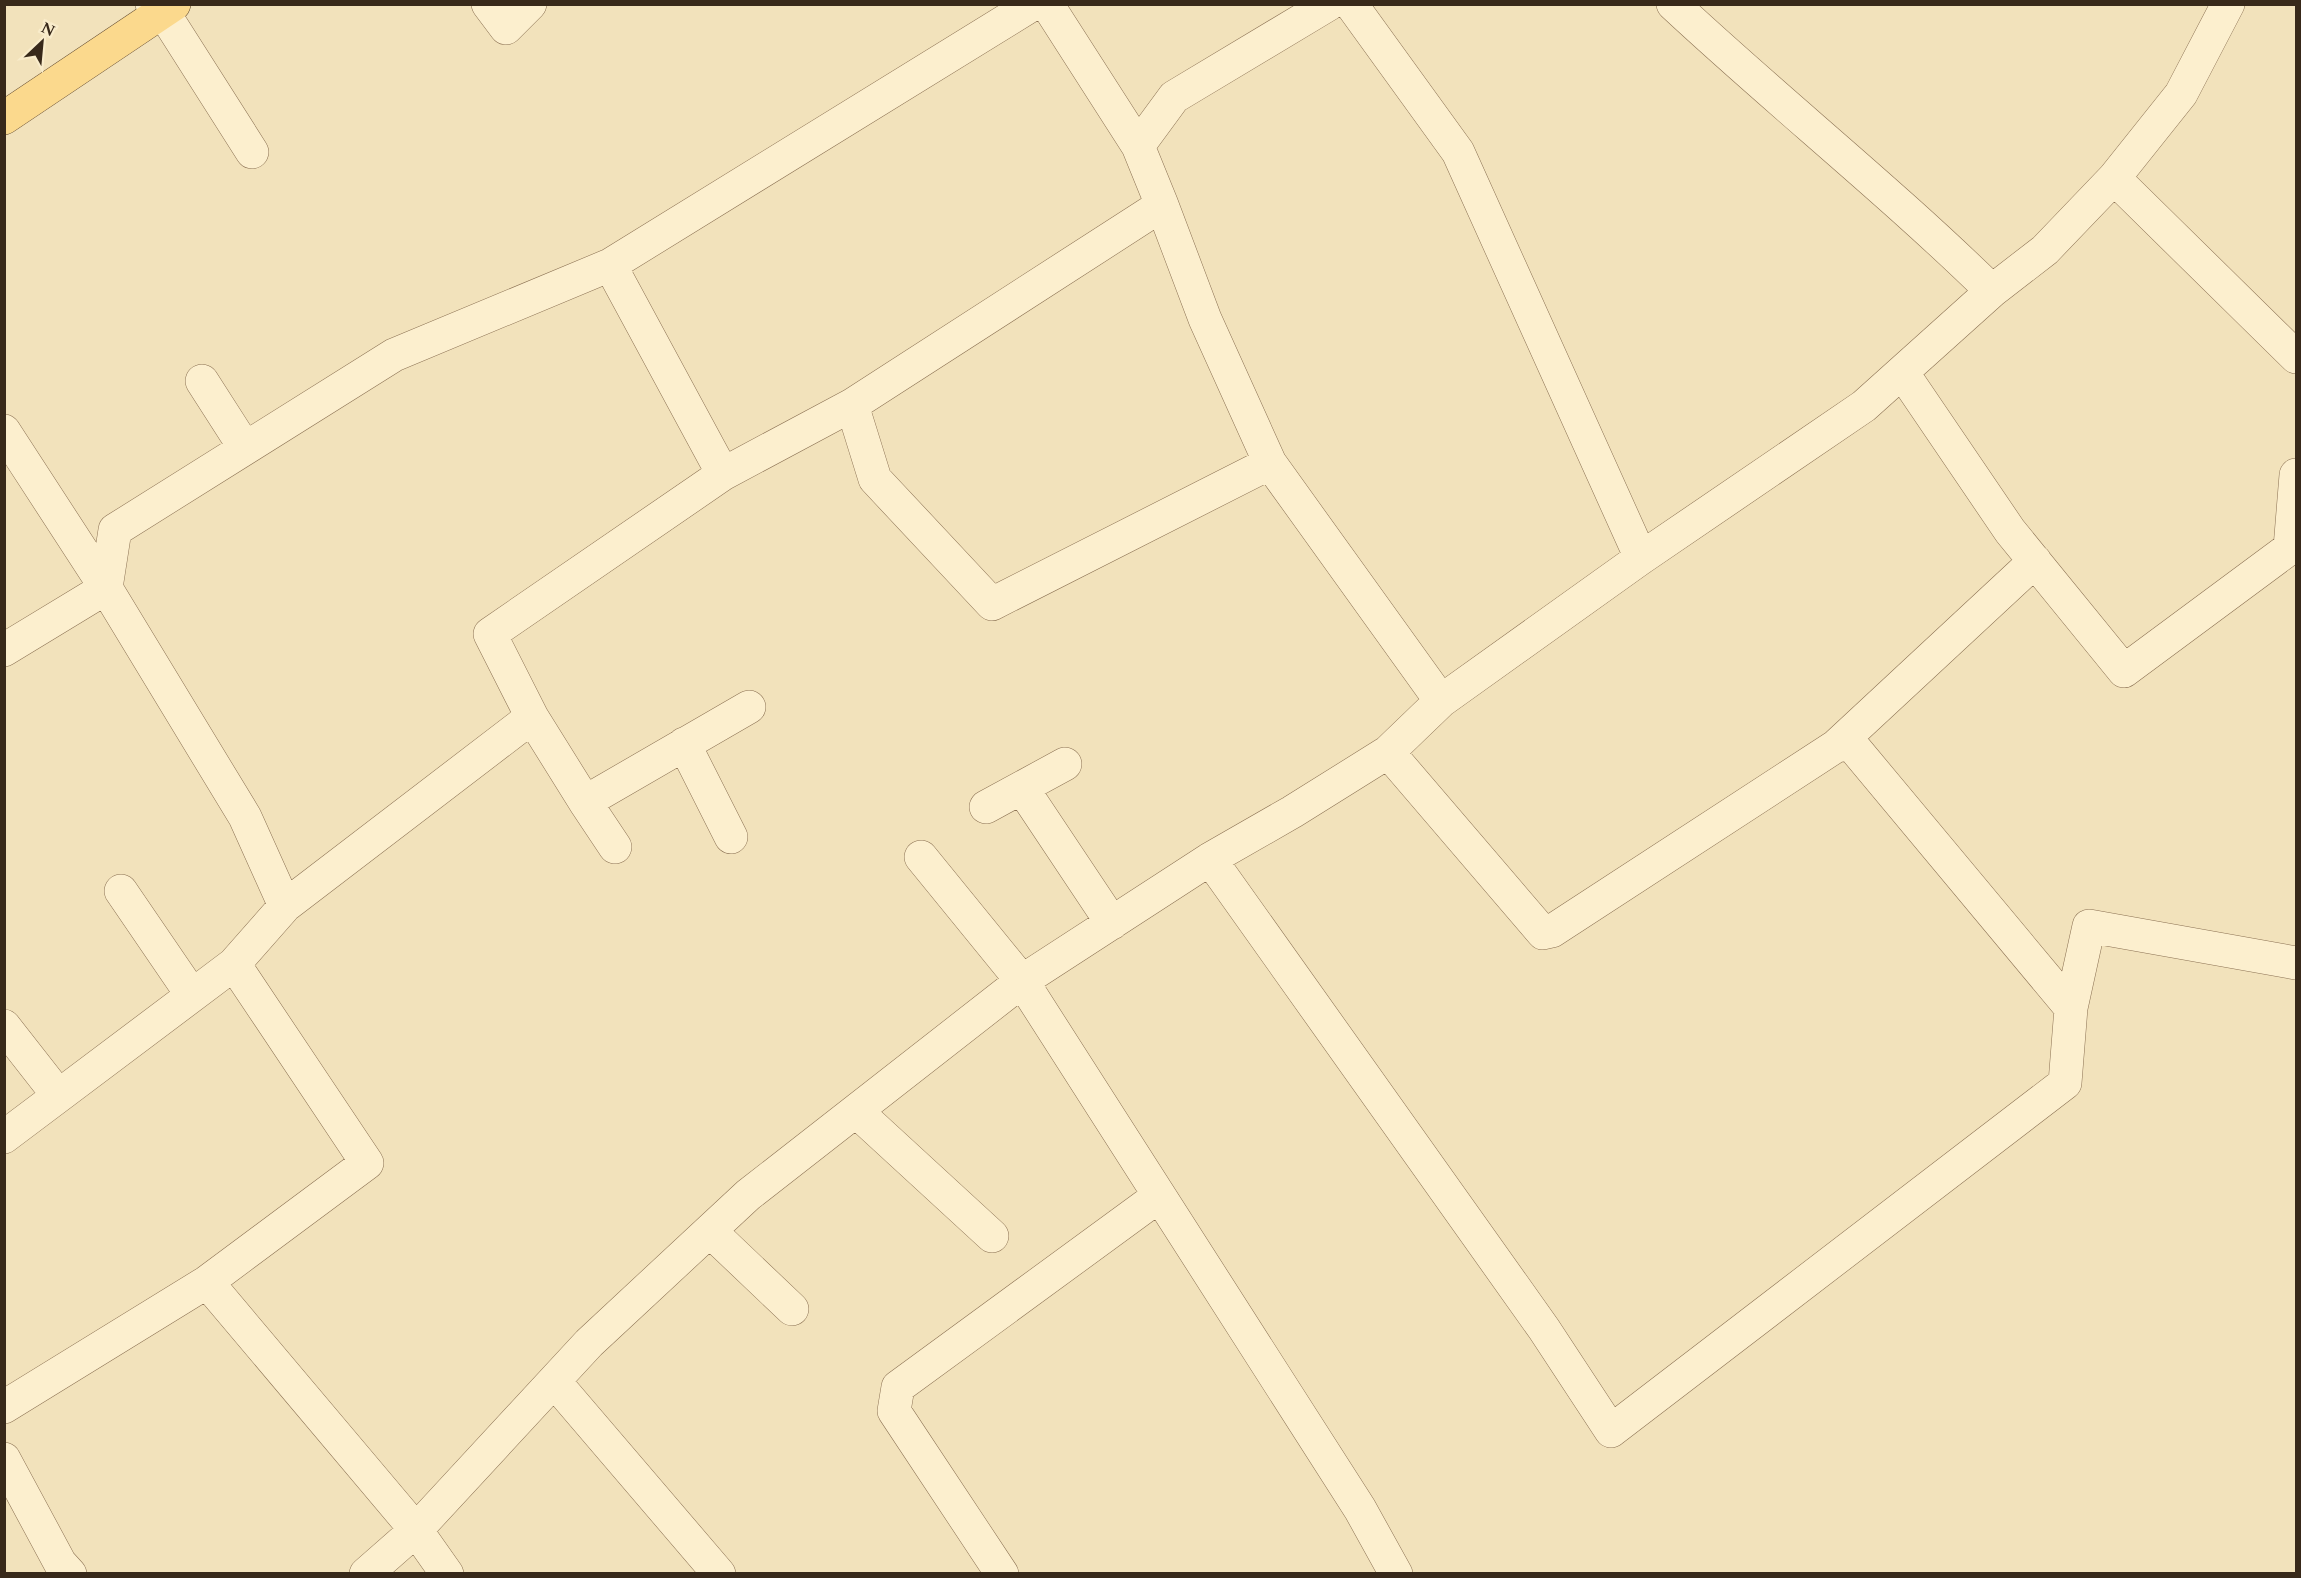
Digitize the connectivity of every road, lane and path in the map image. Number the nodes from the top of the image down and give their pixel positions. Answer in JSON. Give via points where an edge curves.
{"nodes":[{"id":1,"x":488,"y":4,"type":"edge"},
{"id":2,"x":530,"y":4,"type":"edge"},
{"id":3,"x":1033,"y":4,"type":"edge"},
{"id":4,"x":1047,"y":4,"type":"edge"},
{"id":5,"x":1329,"y":4,"type":"edge"},
{"id":6,"x":1351,"y":4,"type":"edge"},
{"id":7,"x":1673,"y":4,"type":"edge"},
{"id":8,"x":2228,"y":4,"type":"edge"},
{"id":9,"x":163,"y":7,"type":"edge"},
{"id":10,"x":4,"y":118,"type":"edge"},
{"id":11,"x":1138,"y":146,"type":"junction"},
{"id":12,"x":252,"y":152,"type":"dead end"},
{"id":13,"x":2114,"y":178,"type":"junction"},
{"id":14,"x":1162,"y":205,"type":"junction"},
{"id":15,"x":610,"y":265,"type":"junction"},
{"id":16,"x":1992,"y":291,"type":"junction"},
{"id":17,"x":2296,"y":357,"type":"edge"},
{"id":18,"x":1902,"y":372,"type":"junction"},
{"id":19,"x":202,"y":381,"type":"dead end"},
{"id":20,"x":852,"y":405,"type":"junction"},
{"id":21,"x":4,"y":431,"type":"edge"},
{"id":22,"x":245,"y":448,"type":"junction"},
{"id":23,"x":1270,"y":463,"type":"junction"},
{"id":24,"x":723,"y":474,"type":"junction"},
{"id":25,"x":2296,"y":475,"type":"edge"},
{"id":26,"x":1641,"y":558,"type":"junction"},
{"id":27,"x":2034,"y":561,"type":"junction"},
{"id":28,"x":106,"y":588,"type":"junction"},
{"id":29,"x":4,"y":650,"type":"edge"},
{"id":30,"x":1441,"y":701,"type":"junction"},
{"id":31,"x":749,"y":707,"type":"dead end"},
{"id":32,"x":532,"y":717,"type":"junction"},
{"id":33,"x":684,"y":744,"type":"junction"},
{"id":34,"x":1836,"y":746,"type":"junction"},
{"id":35,"x":1388,"y":752,"type":"junction"},
{"id":36,"x":1065,"y":764,"type":"dead end"},
{"id":37,"x":1022,"y":788,"type":"junction"},
{"id":38,"x":585,"y":802,"type":"junction"},
{"id":39,"x":986,"y":807,"type":"dead end"},
{"id":40,"x":731,"y":837,"type":"dead end"},
{"id":41,"x":615,"y":847,"type":"dead end"},
{"id":42,"x":921,"y":857,"type":"dead end"},
{"id":43,"x":1210,"y":859,"type":"junction"},
{"id":44,"x":121,"y":891,"type":"dead end"},
{"id":45,"x":285,"y":906,"type":"junction"},
{"id":46,"x":1112,"y":922,"type":"junction"},
{"id":47,"x":2296,"y":963,"type":"edge"},
{"id":48,"x":234,"y":964,"type":"junction"},
{"id":49,"x":1022,"y":981,"type":"junction"},
{"id":50,"x":192,"y":995,"type":"junction"},
{"id":51,"x":2071,"y":1008,"type":"junction"},
{"id":52,"x":4,"y":1026,"type":"edge"},
{"id":53,"x":58,"y":1095,"type":"junction"},
{"id":54,"x":856,"y":1111,"type":"junction"},
{"id":55,"x":4,"y":1137,"type":"edge"},
{"id":56,"x":1159,"y":1196,"type":"junction"},
{"id":57,"x":710,"y":1231,"type":"junction"},
{"id":58,"x":992,"y":1236,"type":"dead end"},
{"id":59,"x":207,"y":1282,"type":"junction"},
{"id":60,"x":792,"y":1309,"type":"dead end"},
{"id":61,"x":554,"y":1382,"type":"junction"},
{"id":62,"x":4,"y":1407,"type":"edge"},
{"id":63,"x":4,"y":1459,"type":"edge"},
{"id":64,"x":416,"y":1530,"type":"junction"},
{"id":65,"x":58,"y":1570,"type":"edge"},
{"id":66,"x":366,"y":1574,"type":"edge"},
{"id":67,"x":447,"y":1574,"type":"edge"},
{"id":68,"x":719,"y":1574,"type":"edge"},
{"id":69,"x":1002,"y":1574,"type":"edge"},
{"id":70,"x":1396,"y":1574,"type":"edge"}],
"edges":[{"from":1,"to":2,"type":"street","via":[[506,28]]},
{"from":3,"to":15,"type":"street"},
{"from":4,"to":11,"type":"street"},
{"from":5,"to":11,"type":"street","via":[[1174,98]]},
{"from":6,"to":26,"type":"street","via":[[1458,152]]},
{"from":7,"to":16,"type":"street"},
{"from":8,"to":13,"type":"street","via":[[2181,94]]},
{"from":9,"to":10,"type":"main road"},
{"from":9,"to":12,"type":"street"},
{"from":11,"to":14,"type":"street"},
{"from":13,"to":16,"type":"street","via":[[2045,250]]},
{"from":13,"to":17,"type":"street"},
{"from":14,"to":20,"type":"street"},
{"from":14,"to":23,"type":"street","via":[[1205,320]]},
{"from":15,"to":22,"type":"street","via":[[394,355]]},
{"from":15,"to":24,"type":"street"},
{"from":16,"to":18,"type":"street"},
{"from":18,"to":26,"type":"street","via":[[1864,406]]},
{"from":18,"to":27,"type":"street"},
{"from":19,"to":22,"type":"street"},
{"from":20,"to":23,"type":"street","via":[[875,479],[992,604]]},
{"from":20,"to":24,"type":"street"},
{"from":21,"to":28,"type":"street"},
{"from":22,"to":28,"type":"street","via":[[115,530]]},
{"from":23,"to":30,"type":"street"},
{"from":24,"to":32,"type":"street","via":[[490,634]]},
{"from":25,"to":27,"type":"street","via":[[2290,548],[2124,671]]},
{"from":26,"to":30,"type":"street"},
{"from":27,"to":34,"type":"street"},
{"from":28,"to":29,"type":"street"},
{"from":28,"to":45,"type":"street","via":[[245,817]]},
{"from":30,"to":35,"type":"street"},
{"from":31,"to":33,"type":"street"},
{"from":32,"to":38,"type":"street"},
{"from":32,"to":45,"type":"street"},
{"from":33,"to":38,"type":"street"},
{"from":33,"to":40,"type":"street"},
{"from":34,"to":35,"type":"street","via":[[1552,931],[1543,933]]},
{"from":34,"to":51,"type":"street","via":[[1851,744]]},
{"from":35,"to":43,"type":"street"},
{"from":36,"to":37,"type":"street"},
{"from":37,"to":39,"type":"street"},
{"from":37,"to":46,"type":"street"},
{"from":38,"to":41,"type":"street"},
{"from":42,"to":49,"type":"street"},
{"from":43,"to":46,"type":"street"},
{"from":43,"to":51,"type":"street","via":[[1544,1329],[1611,1431],[2066,1083]]},
{"from":44,"to":50,"type":"street"},
{"from":45,"to":48,"type":"street"},
{"from":46,"to":49,"type":"street"},
{"from":47,"to":51,"type":"street","via":[[2089,926]]},
{"from":48,"to":50,"type":"street"},
{"from":48,"to":59,"type":"street","via":[[367,1163]]},
{"from":49,"to":54,"type":"street"},
{"from":49,"to":56,"type":"street"},
{"from":50,"to":53,"type":"street"},
{"from":52,"to":53,"type":"street"},
{"from":53,"to":55,"type":"street"},
{"from":54,"to":57,"type":"street","via":[[748,1195]]},
{"from":54,"to":58,"type":"street"},
{"from":56,"to":69,"type":"street","via":[[898,1387],[894,1411]]},
{"from":56,"to":70,"type":"street","via":[[1360,1509]]},
{"from":57,"to":60,"type":"street"},
{"from":57,"to":61,"type":"street"},
{"from":59,"to":62,"type":"street"},
{"from":59,"to":64,"type":"street"},
{"from":61,"to":64,"type":"street"},
{"from":61,"to":68,"type":"street"},
{"from":63,"to":65,"type":"street"},
{"from":64,"to":66,"type":"street"},
{"from":64,"to":67,"type":"street"}]}
